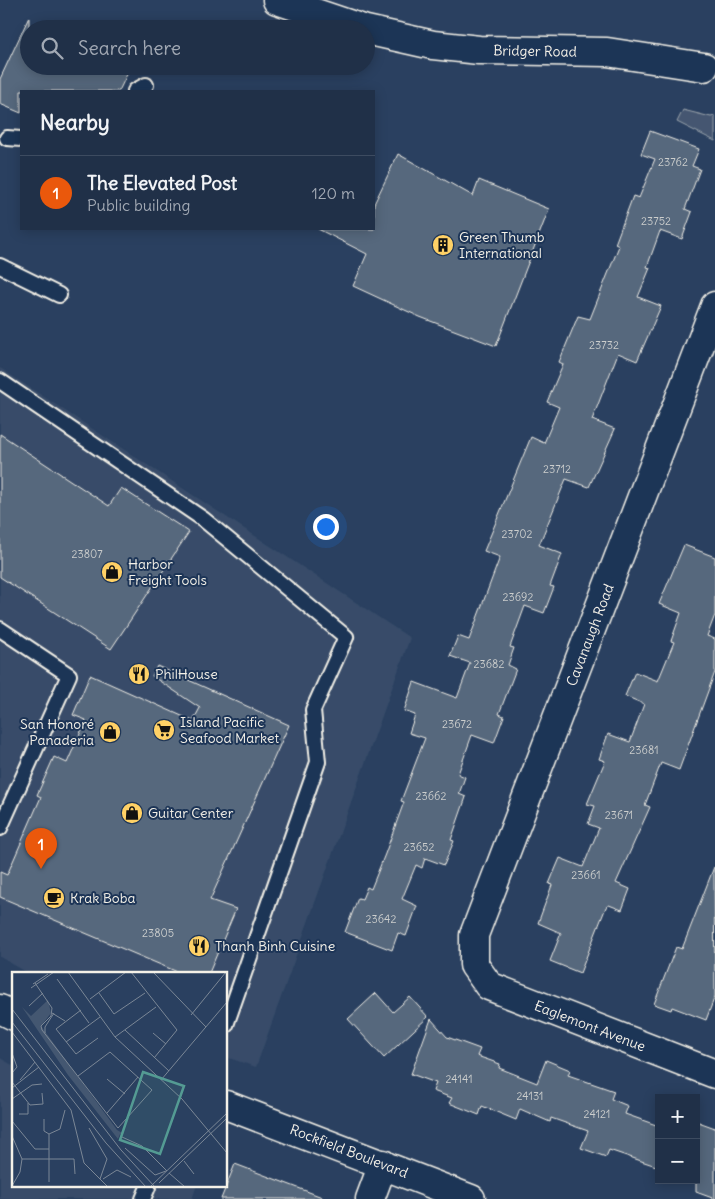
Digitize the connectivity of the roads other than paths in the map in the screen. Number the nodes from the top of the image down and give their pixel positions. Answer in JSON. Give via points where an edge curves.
{"nodes":[{"id":1,"x":277,"y":0,"type":"edge"},
{"id":2,"x":338,"y":20,"type":"edge"},
{"id":3,"x":375,"y":31,"type":"edge"},
{"id":4,"x":704,"y":67,"type":"dead end"},
{"id":5,"x":7,"y":138,"type":"dead end"},
{"id":6,"x":20,"y":139,"type":"edge"},
{"id":7,"x":0,"y":266,"type":"edge"},
{"id":8,"x":58,"y":295,"type":"dead end"},
{"id":9,"x":715,"y":306,"type":"edge"},
{"id":10,"x":0,"y":381,"type":"edge"},
{"id":11,"x":0,"y":629,"type":"edge"},
{"id":12,"x":0,"y":828,"type":"edge"},
{"id":13,"x":474,"y":965,"type":"joint"},
{"id":14,"x":0,"y":1009,"type":"edge"},
{"id":15,"x":12,"y":1015,"type":"edge"},
{"id":16,"x":228,"y":1019,"type":"edge"},
{"id":17,"x":715,"y":1074,"type":"edge"},
{"id":18,"x":228,"y":1106,"type":"edge"},
{"id":19,"x":383,"y":1164,"type":"junction"},
{"id":20,"x":370,"y":1199,"type":"edge"},
{"id":21,"x":471,"y":1199,"type":"edge"}],
"edges":[{"from":1,"to":2,"type":"street","name":"Bridger Road"},
{"from":3,"to":4,"type":"street","name":"Bridger Road","via":[[433,45],[479,50],[607,52]]},
{"from":5,"to":6,"type":"lane"},
{"from":7,"to":8,"type":"lane"},
{"from":9,"to":13,"type":"street","name":"Cavanaugh Road","via":[[474,935]]},
{"from":10,"to":16,"type":"lane","via":[[203,519],[346,637],[313,710],[318,762]]},
{"from":11,"to":12,"type":"lane","via":[[68,675]]},
{"from":13,"to":17,"type":"street","name":"Eaglemont Avenue","via":[[489,986]]},
{"from":14,"to":15,"type":"street"},
{"from":18,"to":19,"type":"street","name":"Rockfield Boulevard"},
{"from":19,"to":20,"type":"street"},
{"from":19,"to":21,"type":"street","name":"Rockfield Boulevard"}]}
